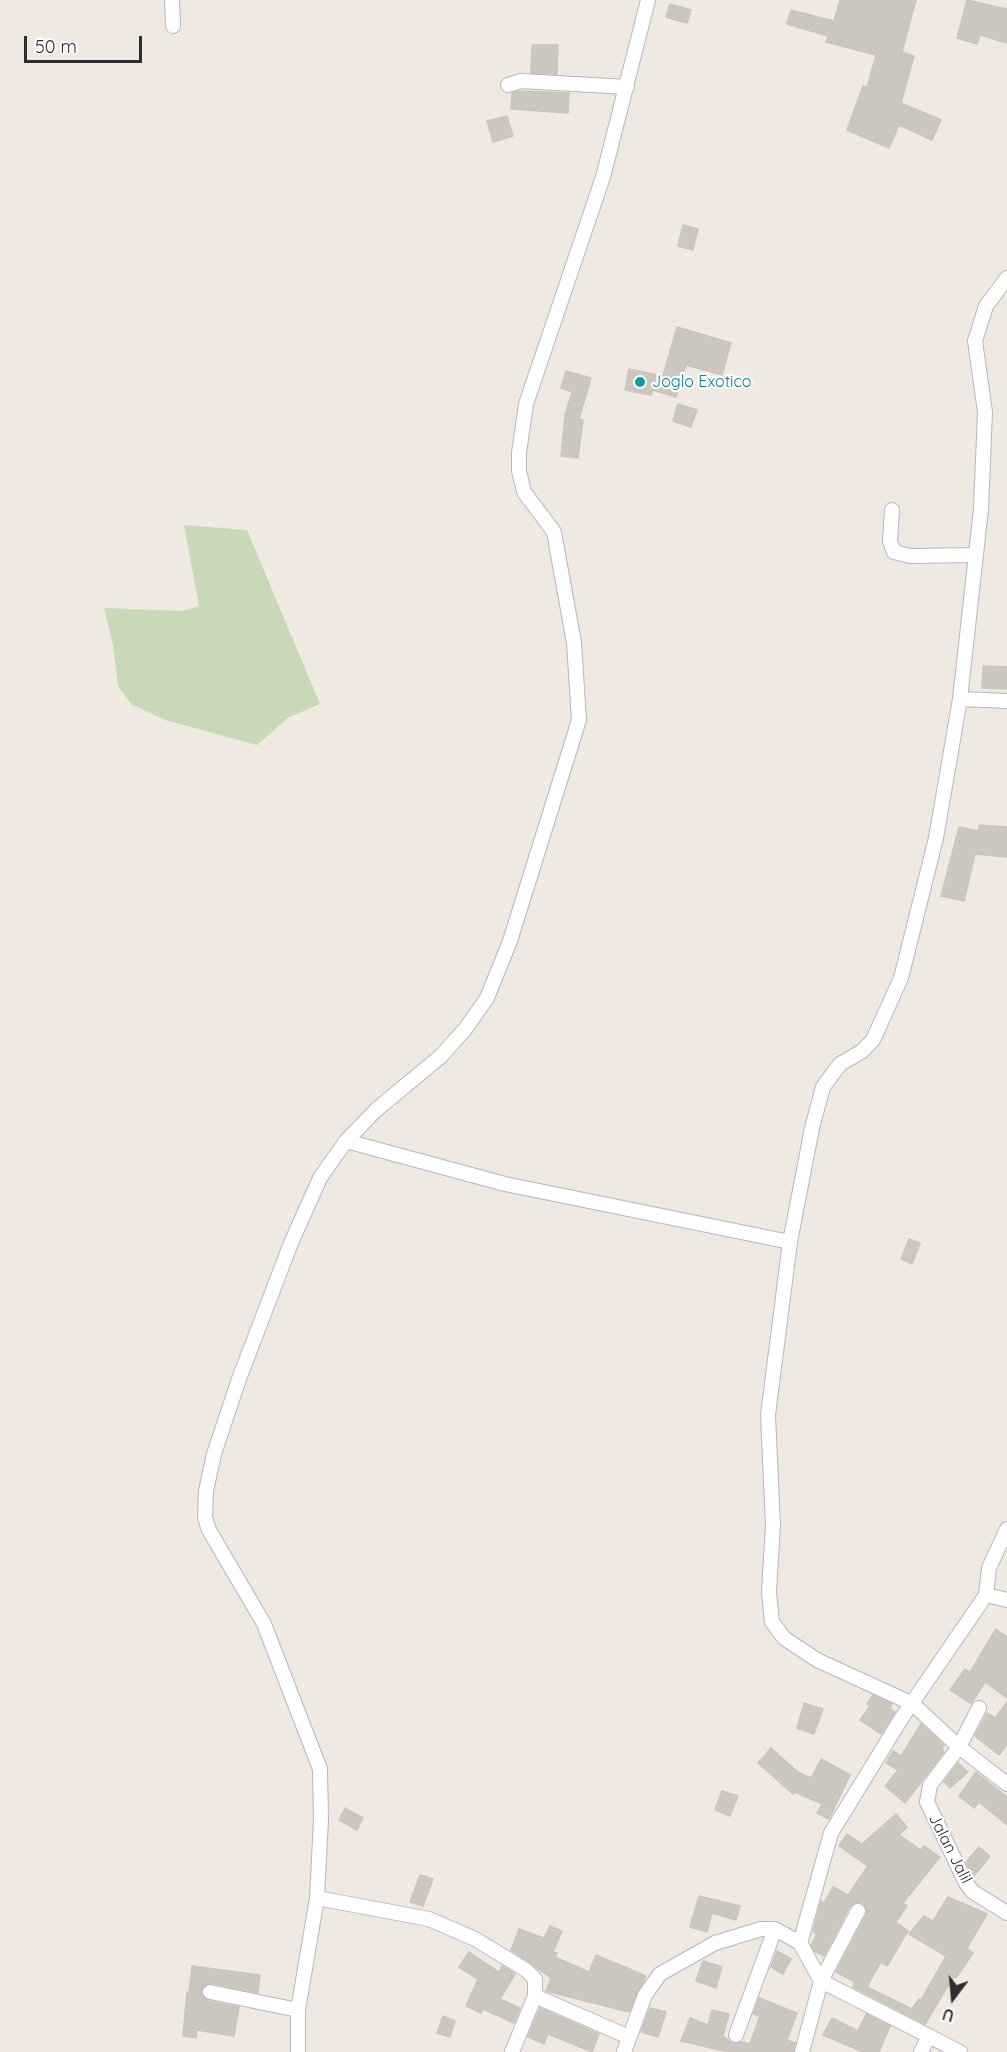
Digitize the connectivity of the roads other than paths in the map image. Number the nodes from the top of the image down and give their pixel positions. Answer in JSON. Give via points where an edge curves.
{"nodes":[{"id":1,"x":172,"y":0,"type":"edge"},
{"id":2,"x":648,"y":0,"type":"edge"},
{"id":3,"x":173,"y":26,"type":"dead end"},
{"id":4,"x":508,"y":85,"type":"dead end"},
{"id":5,"x":627,"y":87,"type":"junction"},
{"id":6,"x":1007,"y":278,"type":"edge"},
{"id":7,"x":892,"y":510,"type":"dead end"},
{"id":8,"x":975,"y":555,"type":"junction"},
{"id":9,"x":960,"y":699,"type":"junction"},
{"id":10,"x":1007,"y":701,"type":"edge"},
{"id":11,"x":346,"y":1141,"type":"junction"},
{"id":12,"x":790,"y":1242,"type":"junction"},
{"id":13,"x":1007,"y":1529,"type":"edge"},
{"id":14,"x":986,"y":1594,"type":"junction"},
{"id":15,"x":1007,"y":1600,"type":"edge"},
{"id":16,"x":913,"y":1704,"type":"junction"},
{"id":17,"x":979,"y":1708,"type":"dead end"},
{"id":18,"x":959,"y":1747,"type":"junction"},
{"id":19,"x":1007,"y":1784,"type":"edge"},
{"id":20,"x":317,"y":1898,"type":"junction"},
{"id":21,"x":858,"y":1911,"type":"dead end"},
{"id":22,"x":1007,"y":1913,"type":"edge"},
{"id":23,"x":775,"y":1929,"type":"junction"},
{"id":24,"x":800,"y":1943,"type":"junction"},
{"id":25,"x":821,"y":1981,"type":"junction"},
{"id":26,"x":210,"y":1992,"type":"dead end"},
{"id":27,"x":536,"y":1996,"type":"junction"},
{"id":28,"x":298,"y":2010,"type":"junction"},
{"id":29,"x":736,"y":2035,"type":"dead end"},
{"id":30,"x":929,"y":2036,"type":"junction"},
{"id":31,"x":629,"y":2037,"type":"junction"},
{"id":32,"x":298,"y":2052,"type":"edge"},
{"id":33,"x":512,"y":2052,"type":"edge"},
{"id":34,"x":624,"y":2052,"type":"edge"},
{"id":35,"x":802,"y":2052,"type":"edge"},
{"id":36,"x":921,"y":2052,"type":"edge"},
{"id":37,"x":960,"y":2052,"type":"edge"}],
"edges":[{"from":1,"to":3,"type":"street"},
{"from":2,"to":5,"type":"street"},
{"from":4,"to":5,"type":"street","via":[[521,81]]},
{"from":5,"to":11,"type":"street","via":[[603,177],[526,404],[519,453],[524,492],[554,532],[574,643],[579,720],[510,941],[487,998],[441,1056],[376,1110]]},
{"from":6,"to":8,"type":"street","via":[[986,306],[975,341],[985,412]]},
{"from":7,"to":8,"type":"street","via":[[890,541],[894,552],[910,556]]},
{"from":8,"to":9,"type":"street"},
{"from":9,"to":10,"type":"street"},
{"from":9,"to":12,"type":"street","via":[[936,838],[901,978],[873,1040],[840,1064],[823,1087]]},
{"from":11,"to":12,"type":"street","via":[[505,1184]]},
{"from":11,"to":20,"type":"street","via":[[320,1178],[262,1317],[214,1454],[205,1508],[214,1542],[264,1624],[320,1769]]},
{"from":12,"to":16,"type":"street","via":[[768,1415],[772,1622],[784,1638],[817,1660]]},
{"from":13,"to":14,"type":"street","via":[[989,1568]]},
{"from":14,"to":15,"type":"street"},
{"from":14,"to":16,"type":"street"},
{"from":16,"to":18,"type":"street"},
{"from":16,"to":24,"type":"street","via":[[831,1833]]},
{"from":17,"to":18,"type":"street","name":"Jalan Jalil"},
{"from":18,"to":19,"type":"street"},
{"from":18,"to":22,"type":"street","name":"Jalan Jalil","via":[[930,1785],[928,1806],[966,1883],[973,1892]]},
{"from":20,"to":27,"type":"street","via":[[429,1919],[475,1939],[532,1975]]},
{"from":20,"to":28,"type":"street"},
{"from":21,"to":25,"type":"street"},
{"from":23,"to":24,"type":"street"},
{"from":23,"to":29,"type":"street"},
{"from":23,"to":31,"type":"street","via":[[760,1929],[715,1943],[660,1974],[645,1995]]},
{"from":24,"to":25,"type":"street"},
{"from":25,"to":30,"type":"street"},
{"from":25,"to":35,"type":"street"},
{"from":26,"to":28,"type":"street"},
{"from":27,"to":31,"type":"street"},
{"from":27,"to":33,"type":"street"},
{"from":28,"to":32,"type":"street"},
{"from":30,"to":36,"type":"street"},
{"from":30,"to":37,"type":"street"},
{"from":31,"to":34,"type":"street"}]}
